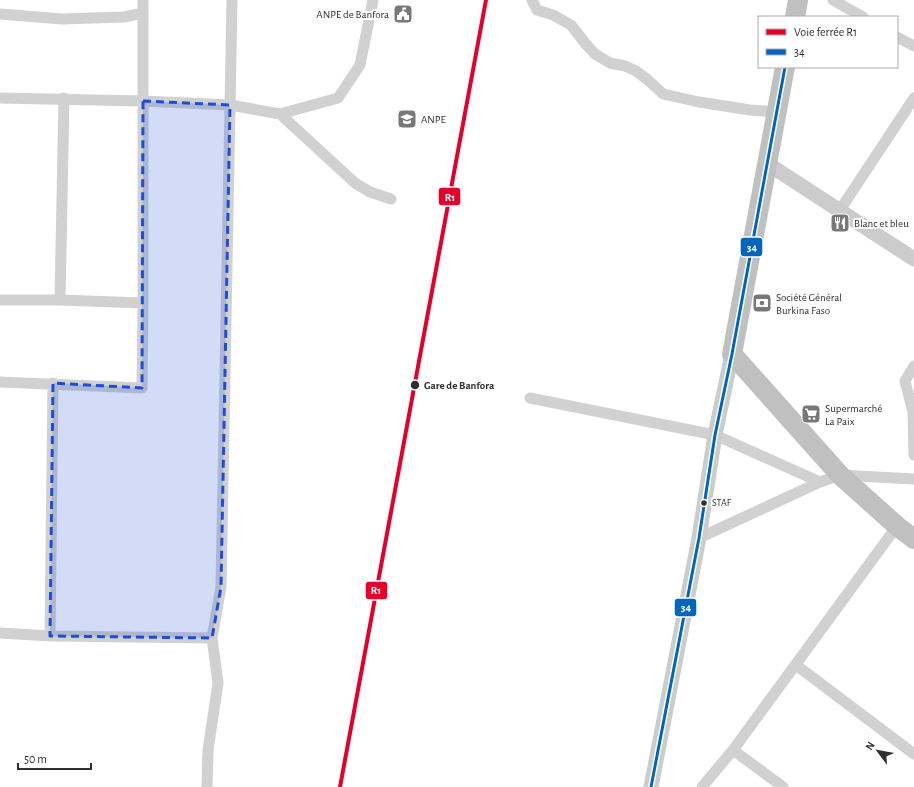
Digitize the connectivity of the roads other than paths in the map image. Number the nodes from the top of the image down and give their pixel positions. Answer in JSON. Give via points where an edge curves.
{"nodes":[{"id":1,"x":144,"y":0,"type":"edge"},
{"id":2,"x":232,"y":0,"type":"edge"},
{"id":3,"x":373,"y":0,"type":"edge"},
{"id":4,"x":532,"y":0,"type":"edge"},
{"id":5,"x":798,"y":0,"type":"edge"},
{"id":6,"x":833,"y":0,"type":"edge"},
{"id":7,"x":143,"y":13,"type":"junction"},
{"id":8,"x":0,"y":14,"type":"edge"},
{"id":9,"x":795,"y":16,"type":"edge"},
{"id":10,"x":861,"y":16,"type":"edge"},
{"id":11,"x":898,"y":38,"type":"edge"},
{"id":12,"x":914,"y":46,"type":"edge"},
{"id":13,"x":786,"y":68,"type":"edge"},
{"id":14,"x":0,"y":98,"type":"edge"},
{"id":15,"x":64,"y":98,"type":"junction"},
{"id":16,"x":914,"y":98,"type":"edge"},
{"id":17,"x":143,"y":101,"type":"junction"},
{"id":18,"x":230,"y":105,"type":"junction"},
{"id":19,"x":777,"y":112,"type":"junction"},
{"id":20,"x":280,"y":114,"type":"junction"},
{"id":21,"x":768,"y":164,"type":"junction"},
{"id":22,"x":391,"y":199,"type":"dead end"},
{"id":23,"x":840,"y":210,"type":"junction"},
{"id":24,"x":914,"y":259,"type":"edge"},
{"id":25,"x":0,"y":300,"type":"edge"},
{"id":26,"x":60,"y":300,"type":"junction"},
{"id":27,"x":143,"y":304,"type":"junction"},
{"id":28,"x":732,"y":354,"type":"junction"},
{"id":29,"x":914,"y":366,"type":"edge"},
{"id":30,"x":0,"y":382,"type":"edge"},
{"id":31,"x":54,"y":384,"type":"junction"},
{"id":32,"x":530,"y":398,"type":"dead end"},
{"id":33,"x":914,"y":412,"type":"edge"},
{"id":34,"x":715,"y":435,"type":"junction"},
{"id":35,"x":914,"y":455,"type":"edge"},
{"id":36,"x":840,"y":475,"type":"junction"},
{"id":37,"x":914,"y":479,"type":"edge"},
{"id":38,"x":820,"y":482,"type":"junction"},
{"id":39,"x":897,"y":526,"type":"junction"},
{"id":40,"x":699,"y":538,"type":"junction"},
{"id":41,"x":914,"y":539,"type":"edge"},
{"id":42,"x":0,"y":633,"type":"edge"},
{"id":43,"x":50,"y":636,"type":"junction"},
{"id":44,"x":212,"y":638,"type":"junction"},
{"id":45,"x":796,"y":665,"type":"junction"},
{"id":46,"x":733,"y":750,"type":"junction"},
{"id":47,"x":914,"y":754,"type":"edge"},
{"id":48,"x":207,"y":787,"type":"edge"},
{"id":49,"x":651,"y":787,"type":"edge"},
{"id":50,"x":702,"y":787,"type":"edge"},
{"id":51,"x":783,"y":787,"type":"edge"}],
"edges":[{"from":1,"to":7,"type":"street"},
{"from":2,"to":18,"type":"street"},
{"from":3,"to":20,"type":"street","via":[[360,65],[338,98]]},
{"from":4,"to":19,"type":"street","via":[[537,10],[571,25],[595,54],[610,63],[636,71],[663,94],[699,102]]},
{"from":5,"to":9,"type":"highway"},
{"from":6,"to":10,"type":"street"},
{"from":7,"to":8,"type":"street","via":[[124,17],[62,20]]},
{"from":7,"to":17,"type":"street"},
{"from":11,"to":12,"type":"street"},
{"from":13,"to":19,"type":"highway"},
{"from":14,"to":15,"type":"street"},
{"from":15,"to":17,"type":"street"},
{"from":15,"to":26,"type":"street"},
{"from":16,"to":23,"type":"street"},
{"from":17,"to":18,"type":"street"},
{"from":17,"to":27,"type":"street"},
{"from":18,"to":20,"type":"street"},
{"from":18,"to":44,"type":"street","via":[[221,587]]},
{"from":19,"to":21,"type":"highway"},
{"from":20,"to":22,"type":"street","via":[[355,183],[370,192]]},
{"from":21,"to":23,"type":"main road"},
{"from":21,"to":28,"type":"highway"},
{"from":23,"to":24,"type":"main road"},
{"from":25,"to":26,"type":"street"},
{"from":26,"to":27,"type":"street"},
{"from":27,"to":31,"type":"street","via":[[142,388]]},
{"from":28,"to":34,"type":"main road"},
{"from":28,"to":36,"type":"highway"},
{"from":29,"to":33,"type":"street","via":[[905,381]]},
{"from":30,"to":31,"type":"street"},
{"from":31,"to":43,"type":"street"},
{"from":32,"to":34,"type":"street"},
{"from":33,"to":35,"type":"street"},
{"from":34,"to":38,"type":"street"},
{"from":34,"to":40,"type":"main road"},
{"from":36,"to":37,"type":"street"},
{"from":36,"to":38,"type":"street"},
{"from":36,"to":39,"type":"highway"},
{"from":38,"to":40,"type":"street"},
{"from":39,"to":41,"type":"highway"},
{"from":39,"to":45,"type":"street"},
{"from":40,"to":49,"type":"main road"},
{"from":42,"to":43,"type":"street"},
{"from":43,"to":44,"type":"street"},
{"from":44,"to":48,"type":"street","via":[[218,683],[208,750]]},
{"from":45,"to":46,"type":"street"},
{"from":45,"to":47,"type":"street"},
{"from":46,"to":50,"type":"street"},
{"from":46,"to":51,"type":"street"}]}
